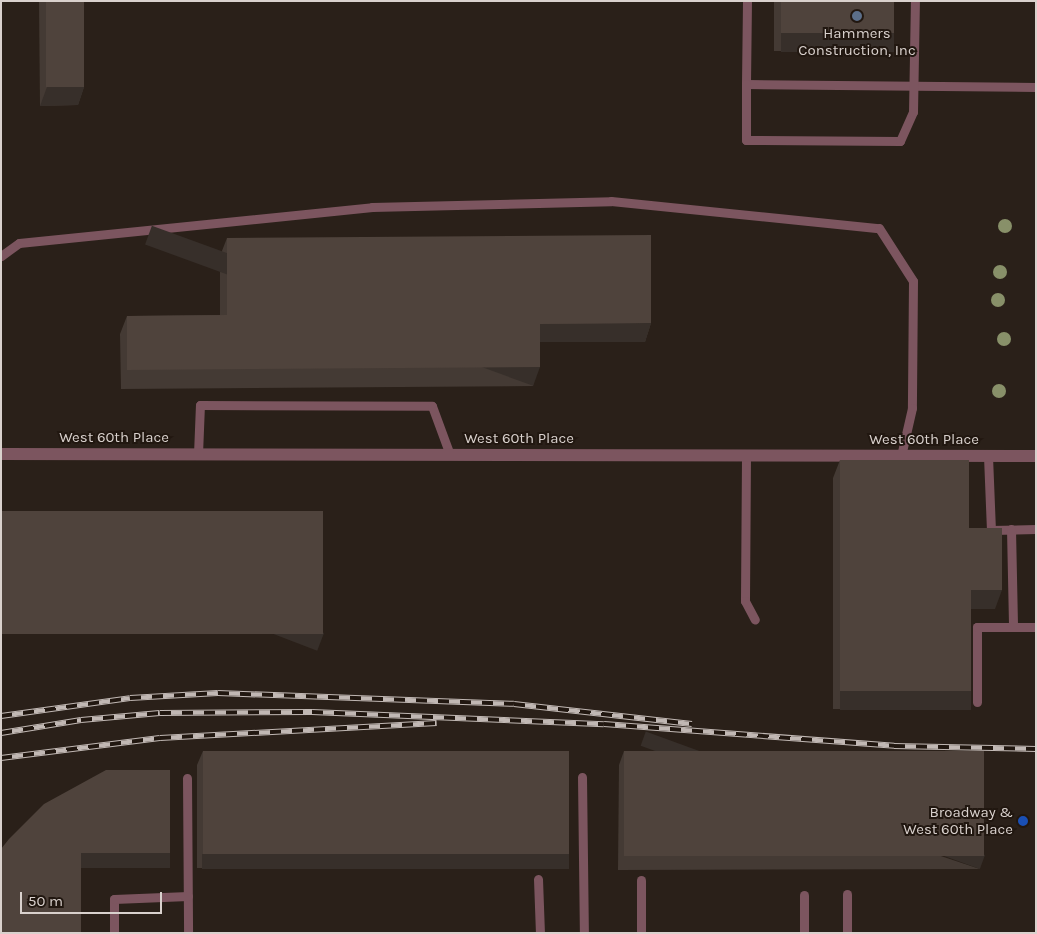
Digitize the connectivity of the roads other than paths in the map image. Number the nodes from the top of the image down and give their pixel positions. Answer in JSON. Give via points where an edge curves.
{"nodes":[{"id":1,"x":747,"y":1,"type":"edge"},
{"id":2,"x":915,"y":1,"type":"edge"},
{"id":3,"x":746,"y":84,"type":"junction"},
{"id":4,"x":914,"y":86,"type":"junction"},
{"id":5,"x":1036,"y":87,"type":"edge"},
{"id":6,"x":1,"y":256,"type":"edge"},
{"id":7,"x":1,"y":454,"type":"edge"},
{"id":8,"x":198,"y":454,"type":"junction"},
{"id":9,"x":450,"y":455,"type":"junction"},
{"id":10,"x":746,"y":456,"type":"junction"},
{"id":11,"x":901,"y":456,"type":"junction"},
{"id":12,"x":988,"y":456,"type":"junction"},
{"id":13,"x":1036,"y":456,"type":"edge"},
{"id":14,"x":1011,"y":529,"type":"junction"},
{"id":15,"x":1036,"y":529,"type":"edge"},
{"id":16,"x":755,"y":620,"type":"dead end"},
{"id":17,"x":1013,"y":627,"type":"junction"},
{"id":18,"x":1036,"y":628,"type":"edge"},
{"id":19,"x":977,"y":702,"type":"dead end"},
{"id":20,"x":582,"y":777,"type":"dead end"},
{"id":21,"x":187,"y":778,"type":"dead end"},
{"id":22,"x":538,"y":879,"type":"dead end"},
{"id":23,"x":641,"y":880,"type":"dead end"},
{"id":24,"x":804,"y":894,"type":"dead end"},
{"id":25,"x":847,"y":894,"type":"dead end"},
{"id":26,"x":188,"y":896,"type":"junction"},
{"id":27,"x":114,"y":933,"type":"edge"},
{"id":28,"x":188,"y":933,"type":"edge"},
{"id":29,"x":540,"y":933,"type":"edge"},
{"id":30,"x":584,"y":933,"type":"edge"},
{"id":31,"x":641,"y":933,"type":"edge"},
{"id":32,"x":804,"y":933,"type":"edge"},
{"id":33,"x":847,"y":933,"type":"edge"}],
"edges":[{"from":1,"to":3,"type":"lane"},
{"from":2,"to":4,"type":"lane"},
{"from":3,"to":4,"type":"lane"},
{"from":3,"to":4,"type":"lane","via":[[746,140],[900,141],[914,112]]},
{"from":4,"to":5,"type":"lane"},
{"from":6,"to":11,"type":"lane","via":[[19,243],[372,207],[611,201],[879,228],[913,281],[912,408]]},
{"from":7,"to":8,"type":"street","name":"West 60th Place"},
{"from":8,"to":9,"type":"street","name":"West 60th Place"},
{"from":8,"to":9,"type":"lane","via":[[200,405],[210,405],[432,406]]},
{"from":9,"to":10,"type":"street","name":"West 60th Place"},
{"from":10,"to":11,"type":"street","name":"West 60th Place"},
{"from":10,"to":16,"type":"lane","via":[[745,601]]},
{"from":11,"to":12,"type":"street","name":"West 60th Place"},
{"from":12,"to":13,"type":"street","name":"West 60th Place"},
{"from":12,"to":14,"type":"lane","via":[[990,530]]},
{"from":14,"to":15,"type":"lane"},
{"from":14,"to":17,"type":"lane"},
{"from":17,"to":18,"type":"lane"},
{"from":17,"to":19,"type":"lane","via":[[977,627]]},
{"from":20,"to":30,"type":"lane"},
{"from":21,"to":26,"type":"lane"},
{"from":22,"to":29,"type":"lane"},
{"from":23,"to":31,"type":"lane"},
{"from":24,"to":32,"type":"lane"},
{"from":25,"to":33,"type":"lane"},
{"from":26,"to":27,"type":"lane","via":[[114,899]]},
{"from":26,"to":28,"type":"lane"}]}
